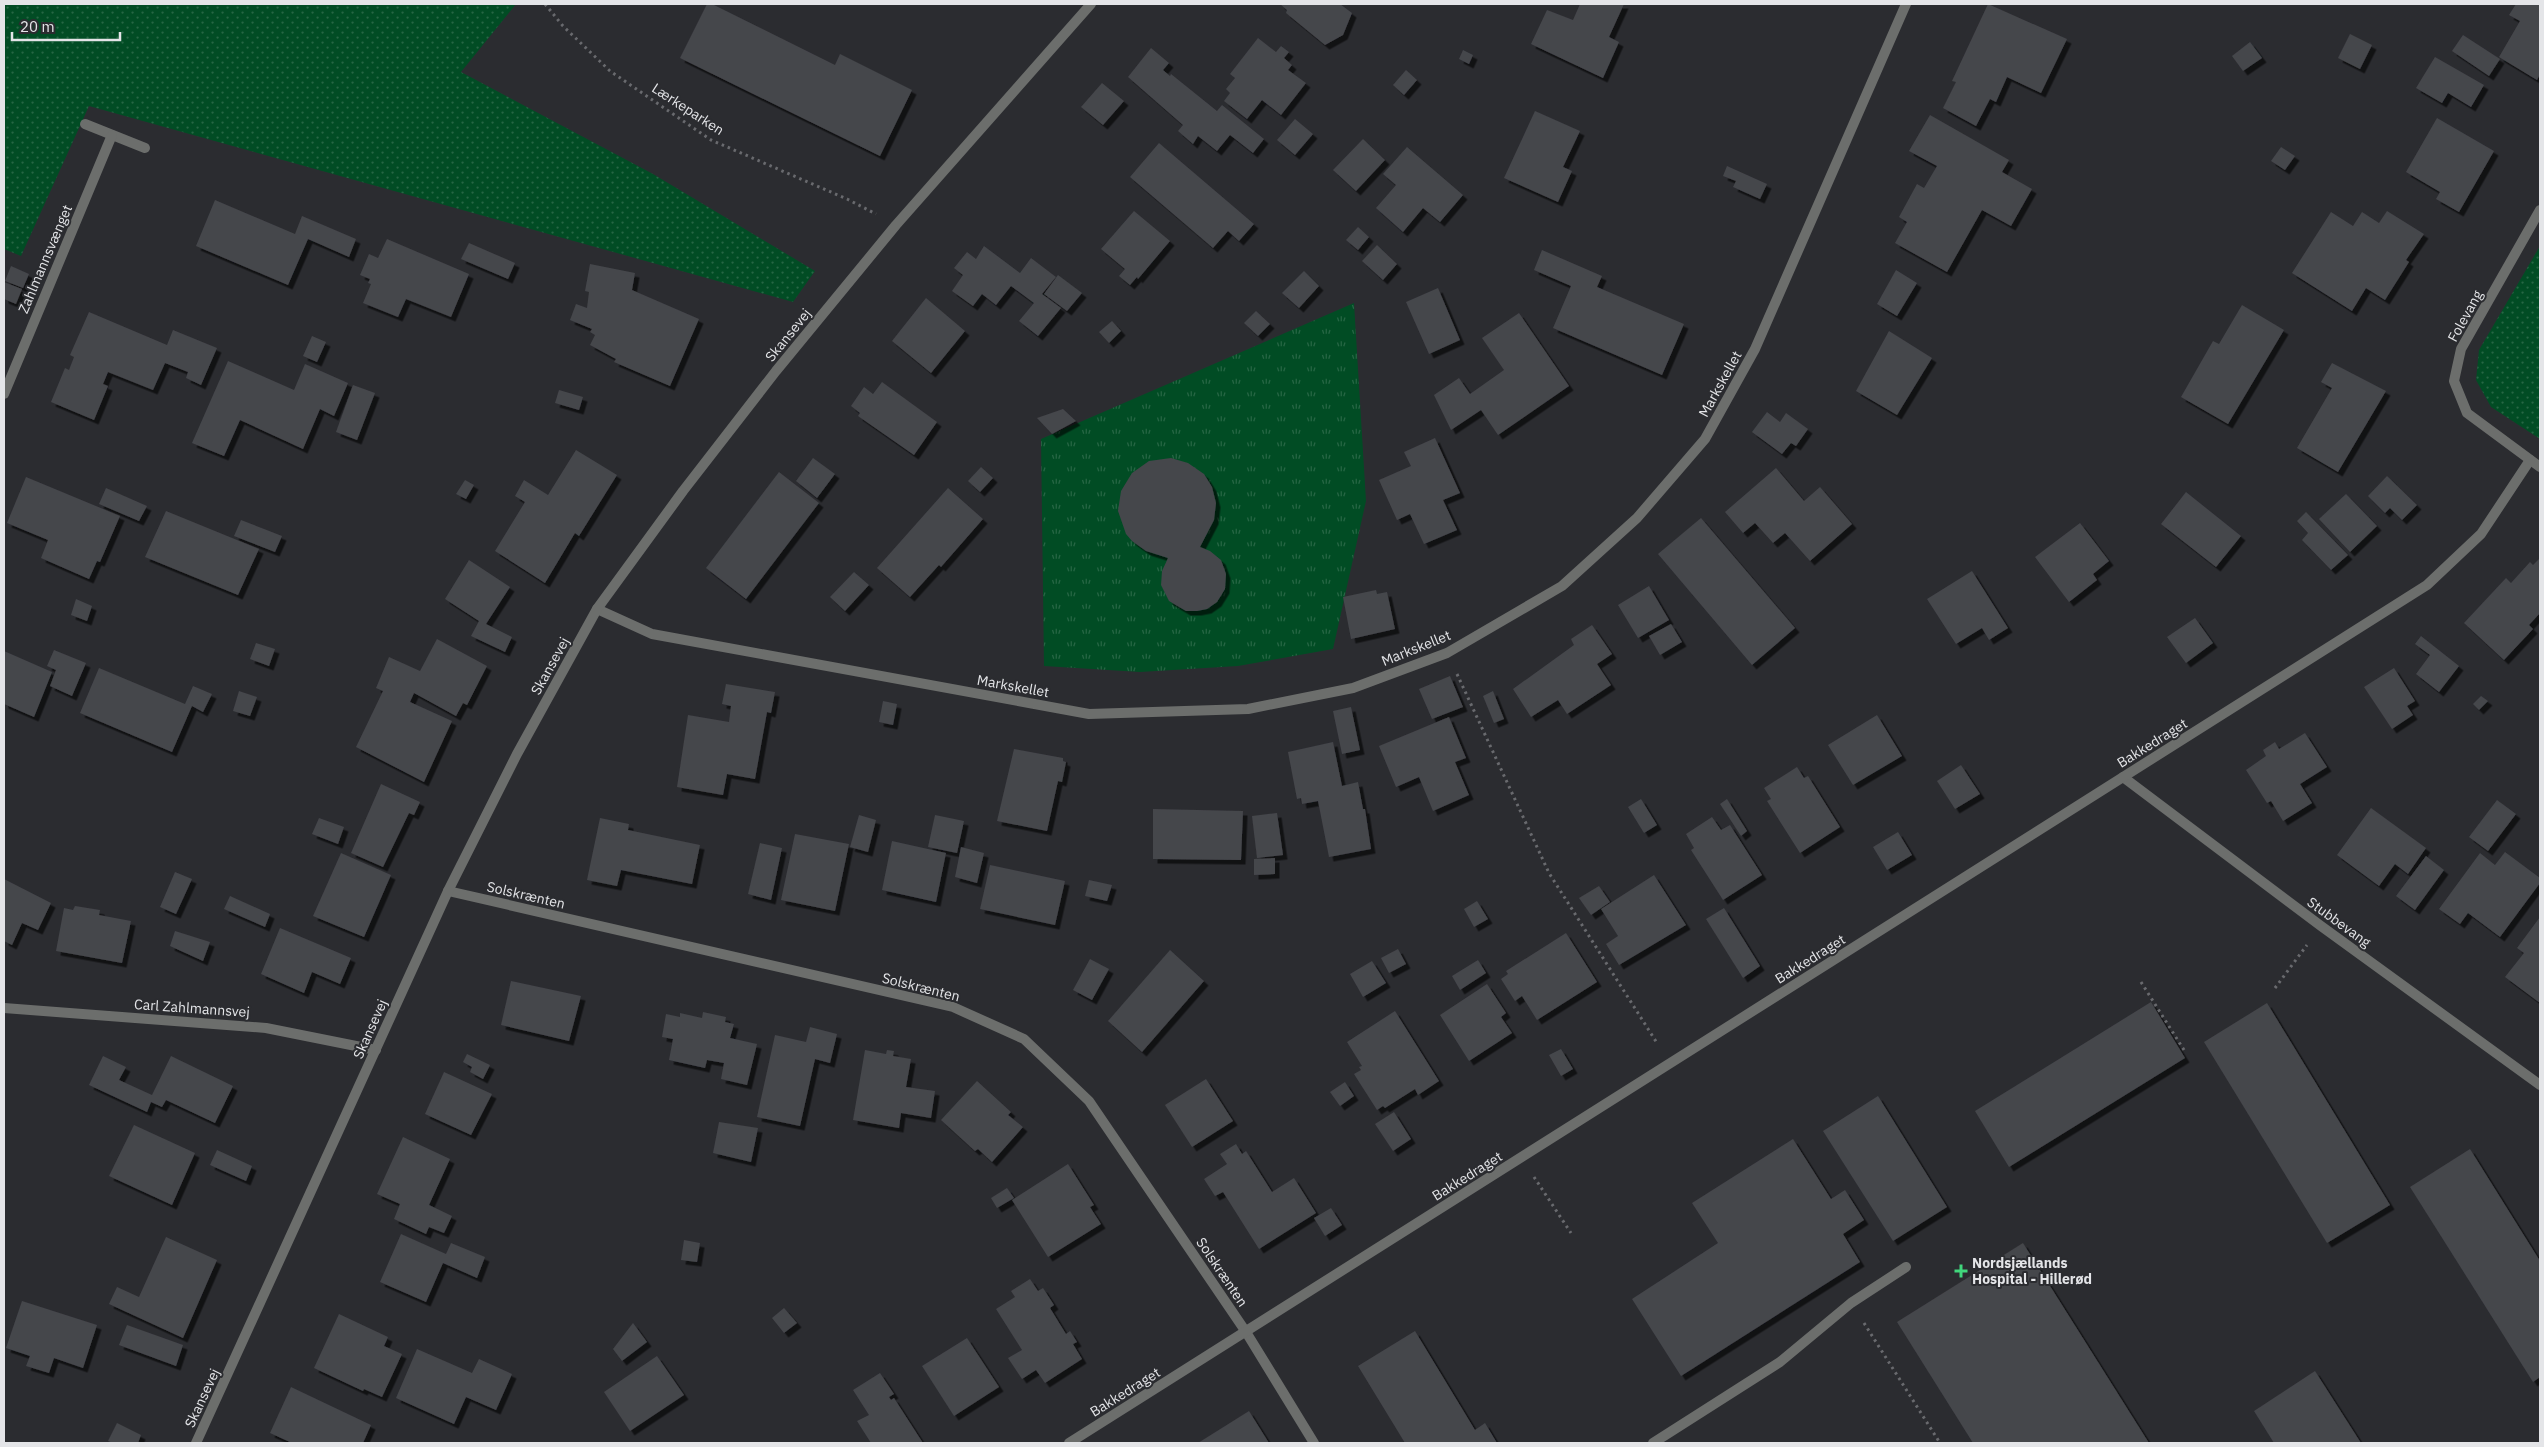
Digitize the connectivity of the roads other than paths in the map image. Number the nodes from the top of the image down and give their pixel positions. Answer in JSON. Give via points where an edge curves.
{"nodes":[{"id":1,"x":1091,"y":4,"type":"edge"},
{"id":2,"x":1906,"y":4,"type":"edge"},
{"id":3,"x":85,"y":124,"type":"dead end"},
{"id":4,"x":112,"y":135,"type":"junction"},
{"id":5,"x":145,"y":148,"type":"dead end"},
{"id":6,"x":2540,"y":210,"type":"edge"},
{"id":7,"x":4,"y":394,"type":"edge"},
{"id":8,"x":2530,"y":460,"type":"junction"},
{"id":9,"x":2540,"y":467,"type":"edge"},
{"id":10,"x":597,"y":609,"type":"junction"},
{"id":11,"x":2122,"y":778,"type":"junction"},
{"id":12,"x":448,"y":891,"type":"junction"},
{"id":13,"x":4,"y":1008,"type":"edge"},
{"id":14,"x":376,"y":1050,"type":"junction"},
{"id":15,"x":2540,"y":1085,"type":"edge"},
{"id":16,"x":1906,"y":1267,"type":"dead end"},
{"id":17,"x":1246,"y":1332,"type":"junction"},
{"id":18,"x":196,"y":1443,"type":"edge"},
{"id":19,"x":1069,"y":1443,"type":"edge"},
{"id":20,"x":1314,"y":1443,"type":"edge"},
{"id":21,"x":1653,"y":1443,"type":"edge"}],
"edges":[{"from":1,"to":10,"type":"street","name":"Skansevej","via":[[896,225],[776,371]]},
{"from":2,"to":10,"type":"street","name":"Markskellet","via":[[1755,349],[1705,439],[1636,518],[1562,586],[1447,652],[1353,688],[1248,709],[1089,714],[652,634]]},
{"from":3,"to":4,"type":"street"},
{"from":4,"to":5,"type":"street"},
{"from":4,"to":7,"type":"street","name":"Zahlmannsvænget"},
{"from":6,"to":8,"type":"street","name":"Folevang","via":[[2460,349],[2454,381],[2467,413]]},
{"from":8,"to":9,"type":"street","name":"Folevang"},
{"from":8,"to":11,"type":"street","name":"Bakkedraget","via":[[2481,534],[2427,585]]},
{"from":10,"to":12,"type":"street","name":"Skansevej","via":[[517,754]]},
{"from":11,"to":15,"type":"street","name":"Stubbevang"},
{"from":11,"to":17,"type":"street","name":"Bakkedraget"},
{"from":12,"to":14,"type":"street","name":"Skansevej"},
{"from":12,"to":17,"type":"street","name":"Solskrænten","via":[[953,1007],[1024,1039],[1089,1100]]},
{"from":13,"to":14,"type":"street","name":"Carl Zahlmannsvej","via":[[266,1028]]},
{"from":14,"to":18,"type":"street","name":"Skansevej"},
{"from":16,"to":21,"type":"street","via":[[1851,1303],[1780,1362]]},
{"from":17,"to":19,"type":"street","name":"Bakkedraget"},
{"from":17,"to":20,"type":"street","name":"Solskrænten"}]}
